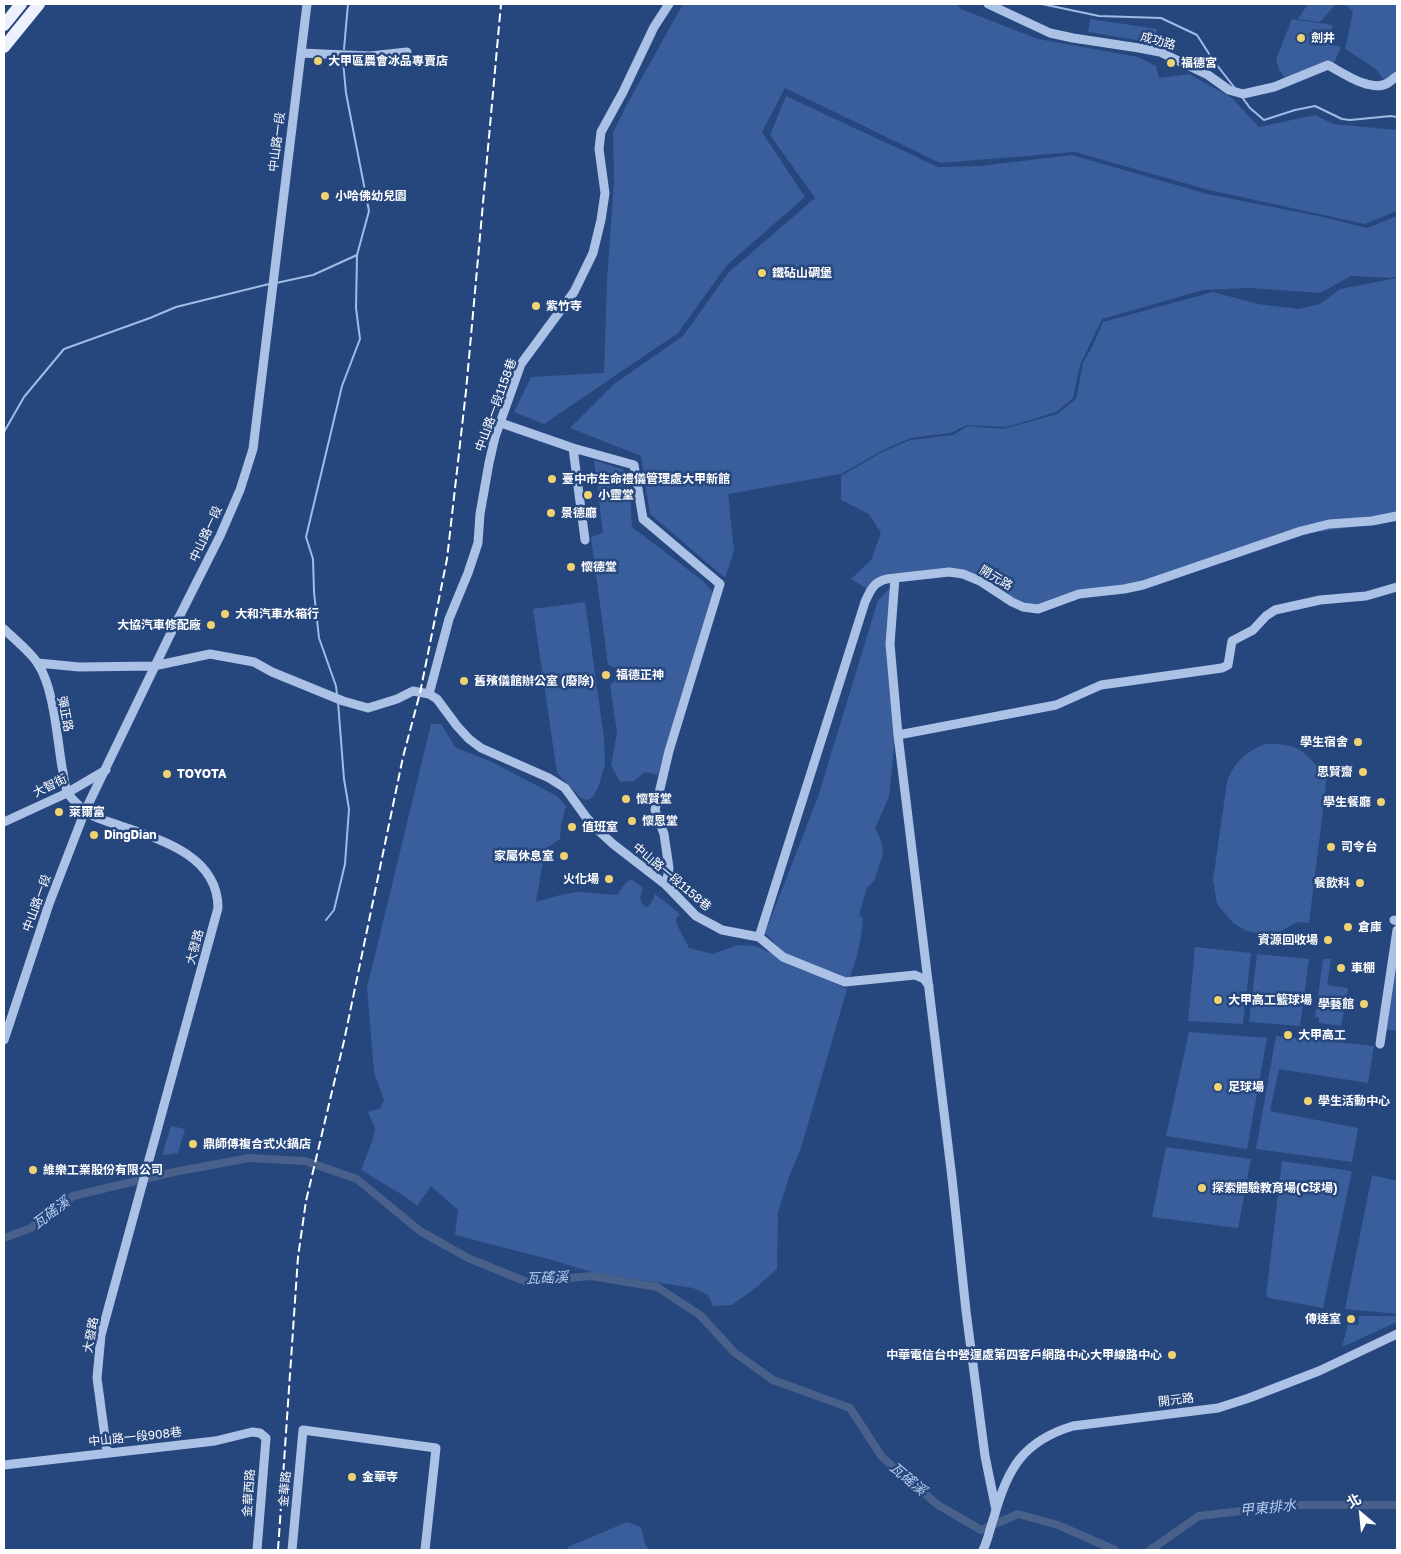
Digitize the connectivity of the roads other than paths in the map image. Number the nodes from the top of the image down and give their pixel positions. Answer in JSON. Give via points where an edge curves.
{"nodes":[{"id":1,"x":21,"y":4,"type":"edge"},
{"id":2,"x":38,"y":4,"type":"edge"},
{"id":3,"x":307,"y":4,"type":"edge"},
{"id":4,"x":669,"y":4,"type":"edge"},
{"id":5,"x":988,"y":4,"type":"edge"},
{"id":6,"x":4,"y":25,"type":"edge"},
{"id":7,"x":4,"y":47,"type":"edge"},
{"id":8,"x":407,"y":52,"type":"dead end"},
{"id":9,"x":301,"y":53,"type":"junction"},
{"id":10,"x":1314,"y":63,"type":"dead end"},
{"id":11,"x":1328,"y":65,"type":"junction"},
{"id":12,"x":1397,"y":76,"type":"edge"},
{"id":13,"x":500,"y":423,"type":"junction"},
{"id":14,"x":573,"y":448,"type":"junction"},
{"id":15,"x":1397,"y":516,"type":"edge"},
{"id":16,"x":585,"y":540,"type":"dead end"},
{"id":17,"x":894,"y":578,"type":"junction"},
{"id":18,"x":1397,"y":587,"type":"edge"},
{"id":19,"x":4,"y":629,"type":"edge"},
{"id":20,"x":38,"y":663,"type":"junction"},
{"id":21,"x":154,"y":666,"type":"junction"},
{"id":22,"x":429,"y":694,"type":"junction"},
{"id":23,"x":898,"y":735,"type":"junction"},
{"id":24,"x":106,"y":770,"type":"junction"},
{"id":25,"x":67,"y":793,"type":"junction"},
{"id":26,"x":85,"y":811,"type":"junction"},
{"id":27,"x":4,"y":822,"type":"edge"},
{"id":28,"x":666,"y":884,"type":"junction"},
{"id":29,"x":1397,"y":930,"type":"edge"},
{"id":30,"x":759,"y":937,"type":"junction"},
{"id":31,"x":930,"y":988,"type":"junction"},
{"id":32,"x":4,"y":1040,"type":"edge"},
{"id":33,"x":1380,"y":1044,"type":"dead end"},
{"id":34,"x":1397,"y":1334,"type":"edge"},
{"id":35,"x":266,"y":1438,"type":"joint"},
{"id":36,"x":107,"y":1452,"type":"junction"},
{"id":37,"x":4,"y":1464,"type":"edge"},
{"id":38,"x":989,"y":1472,"type":"junction"},
{"id":39,"x":1005,"y":1482,"type":"junction"},
{"id":40,"x":994,"y":1514,"type":"junction"},
{"id":41,"x":985,"y":1546,"type":"edge"},
{"id":42,"x":258,"y":1550,"type":"edge"},
{"id":43,"x":292,"y":1550,"type":"edge"},
{"id":44,"x":425,"y":1550,"type":"edge"}],
"edges":[{"from":1,"to":6,"type":"main road"},
{"from":2,"to":7,"type":"main road"},
{"from":3,"to":9,"type":"street","name":"中山路一段"},
{"from":4,"to":13,"type":"street","name":"中山路一段1158巷","via":[[654,26],[601,132],[599,149],[605,193],[593,253],[574,292],[521,364]]},
{"from":5,"to":11,"type":"street","name":"成功路","via":[[1050,33],[1160,52],[1239,93],[1274,87]]},
{"from":8,"to":9,"type":"street","via":[[370,56]]},
{"from":9,"to":21,"type":"street","name":"中山路一段","via":[[253,449],[220,536]]},
{"from":10,"to":11,"type":"street"},
{"from":11,"to":12,"type":"street","via":[[1372,86],[1386,84]]},
{"from":13,"to":14,"type":"street"},
{"from":13,"to":22,"type":"street","name":"中山路一段1158巷","via":[[489,463],[478,543],[449,619]]},
{"from":14,"to":16,"type":"street"},
{"from":14,"to":28,"type":"street","via":[[634,465],[642,519],[720,584],[669,751],[655,810],[664,834],[669,868]]},
{"from":15,"to":17,"type":"street","name":"開元路","via":[[1319,527],[1143,585],[1079,594],[1038,608],[1023,607],[963,574],[949,572]]},
{"from":17,"to":23,"type":"street","via":[[890,644]]},
{"from":17,"to":30,"type":"street","name":"開元路","via":[[883,579],[870,589],[865,602]]},
{"from":18,"to":23,"type":"street","via":[[1366,596],[1320,600],[1275,610],[1253,630],[1232,641],[1228,665],[1222,668],[1101,685],[1056,705]]},
{"from":19,"to":20,"type":"street","name":"彈正路"},
{"from":20,"to":21,"type":"street","via":[[79,668]]},
{"from":20,"to":25,"type":"street","name":"彈正路","via":[[50,700]]},
{"from":21,"to":22,"type":"street","via":[[210,654],[254,662],[338,699],[368,708],[413,691]]},
{"from":21,"to":24,"type":"street","name":"中山路一段"},
{"from":22,"to":28,"type":"street","name":"中山路一段1158巷","via":[[481,748],[565,788],[600,832]]},
{"from":23,"to":31,"type":"street"},
{"from":24,"to":25,"type":"street","name":"大智街"},
{"from":24,"to":26,"type":"street","name":"中山路一段"},
{"from":25,"to":26,"type":"street"},
{"from":25,"to":27,"type":"street","name":"大智街"},
{"from":26,"to":32,"type":"street","name":"中山路一段","via":[[49,904]]},
{"from":26,"to":36,"type":"street","name":"大發路","via":[[181,850],[193,858],[206,871],[218,900],[101,1335],[97,1378]]},
{"from":28,"to":30,"type":"street","name":"中山路一段1158巷","via":[[696,916],[722,930]]},
{"from":29,"to":33,"type":"street"},
{"from":30,"to":31,"type":"street","name":"中山路一段1158巷","via":[[783,957],[845,982],[915,975],[924,979]]},
{"from":31,"to":38,"type":"street","via":[[966,1311]]},
{"from":34,"to":39,"type":"street","name":"開元路","via":[[1319,1371],[1218,1408],[1080,1425],[1053,1432],[1025,1453]]},
{"from":35,"to":36,"type":"street","name":"中山路一段908巷","via":[[252,1432],[215,1441]]},
{"from":35,"to":42,"type":"street","name":"金華西路"},
{"from":36,"to":37,"type":"street","name":"中山路一段908巷"},
{"from":38,"to":39,"type":"street"},
{"from":38,"to":40,"type":"street"},
{"from":39,"to":40,"type":"street","name":"開元路"},
{"from":40,"to":41,"type":"street","name":"開元路"},
{"from":43,"to":44,"type":"street","name":"金華路","via":[[303,1430],[436,1448]]}]}
